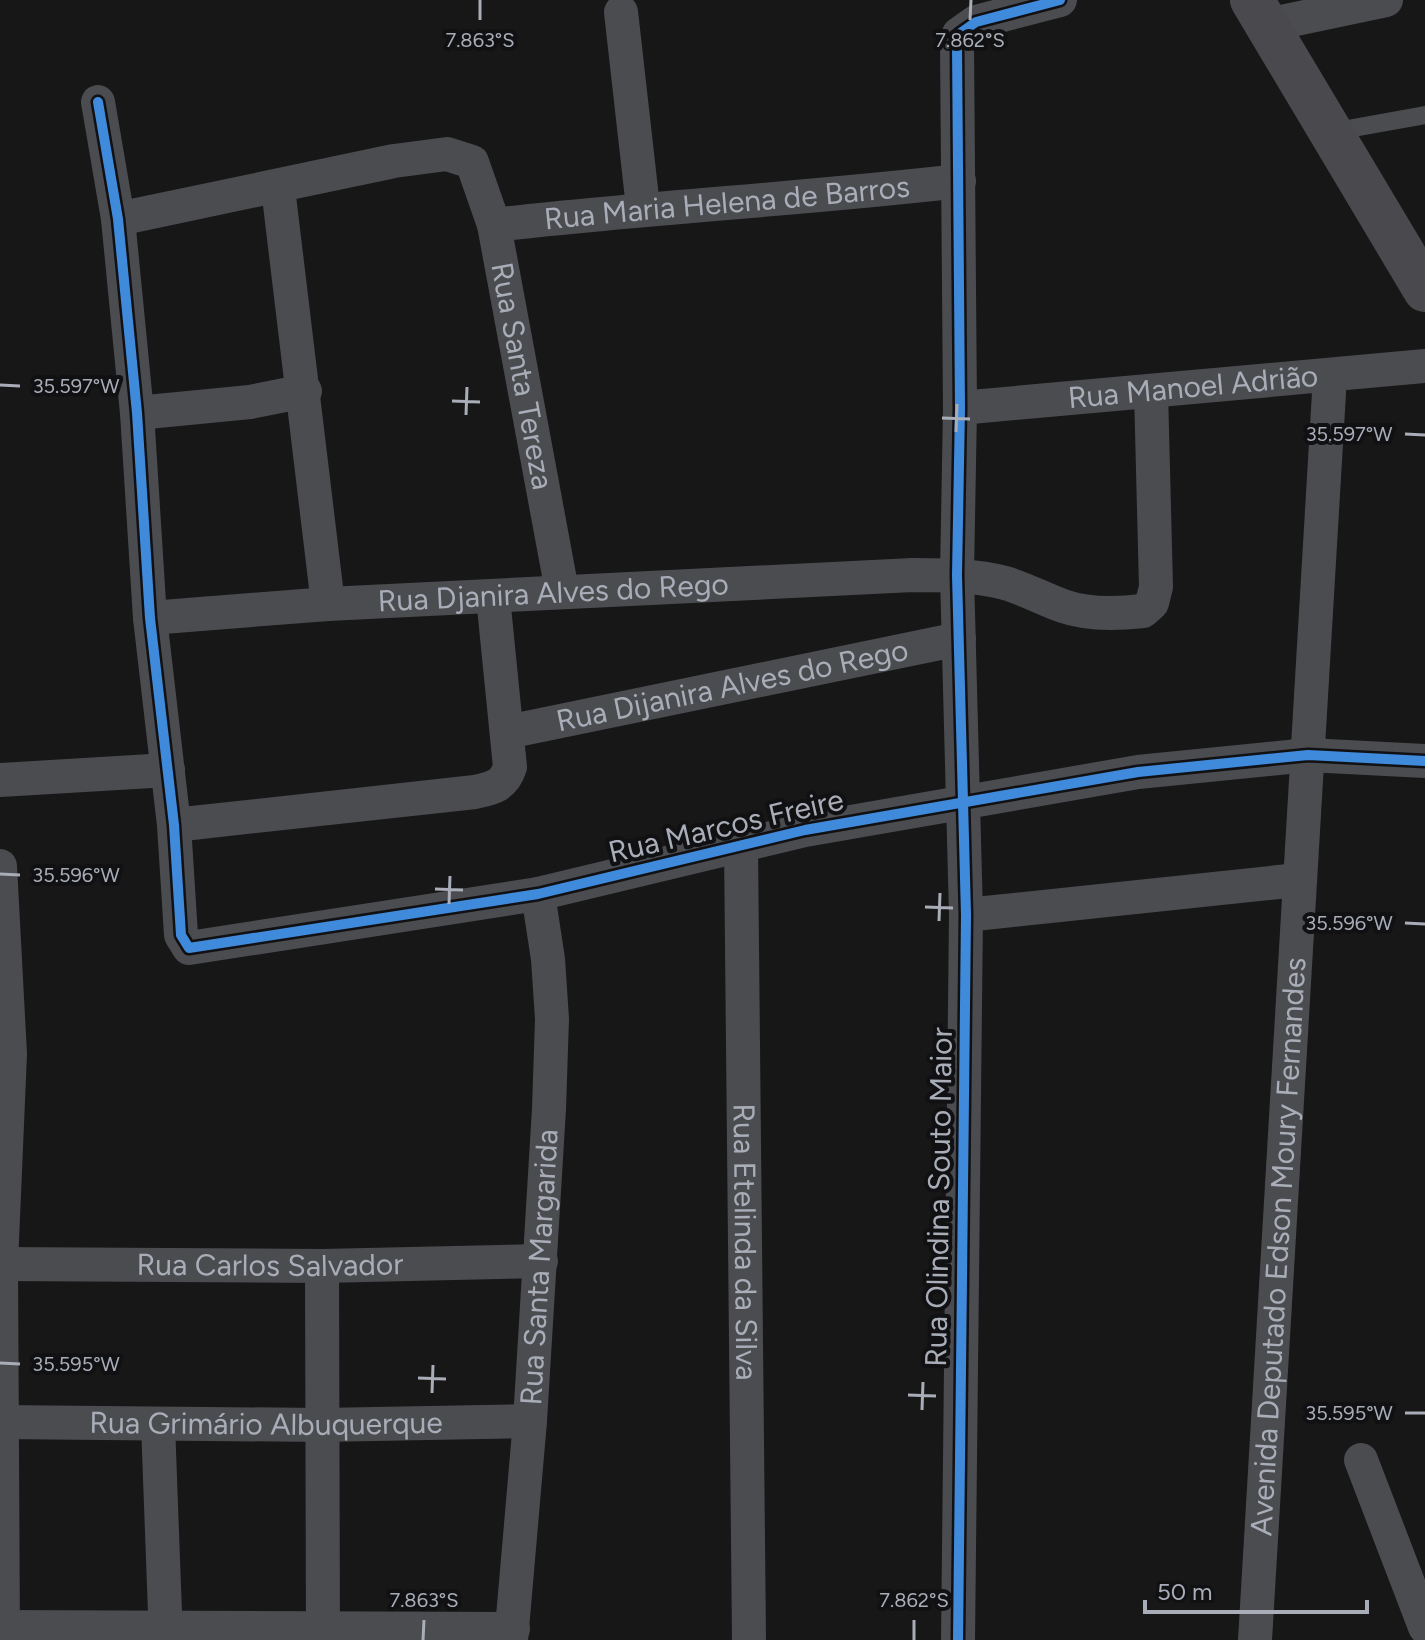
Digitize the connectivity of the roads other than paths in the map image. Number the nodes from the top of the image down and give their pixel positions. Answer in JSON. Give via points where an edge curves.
{"nodes":[{"id":1,"x":1060,"y":0,"type":"edge"},
{"id":2,"x":1386,"y":0,"type":"edge"},
{"id":3,"x":621,"y":12,"type":"dead end"},
{"id":4,"x":1259,"y":12,"type":"edge"},
{"id":5,"x":98,"y":102,"type":"dead end"},
{"id":6,"x":1425,"y":115,"type":"edge"},
{"id":7,"x":1331,"y":132,"type":"junction"},
{"id":8,"x":959,"y":181,"type":"junction"},
{"id":9,"x":278,"y":188,"type":"junction"},
{"id":10,"x":643,"y":207,"type":"junction"},
{"id":11,"x":118,"y":219,"type":"junction"},
{"id":12,"x":494,"y":225,"type":"junction"},
{"id":13,"x":1418,"y":266,"type":"edge"},
{"id":14,"x":1425,"y":366,"type":"edge"},
{"id":15,"x":1330,"y":376,"type":"junction"},
{"id":16,"x":305,"y":391,"type":"junction"},
{"id":17,"x":1151,"y":391,"type":"junction"},
{"id":18,"x":960,"y":408,"type":"junction"},
{"id":19,"x":137,"y":413,"type":"junction"},
{"id":20,"x":957,"y":575,"type":"junction"},
{"id":21,"x":562,"y":591,"type":"junction"},
{"id":22,"x":493,"y":597,"type":"junction"},
{"id":23,"x":328,"y":604,"type":"junction"},
{"id":24,"x":150,"y":618,"type":"junction"},
{"id":25,"x":959,"y":639,"type":"junction"},
{"id":26,"x":507,"y":732,"type":"junction"},
{"id":27,"x":1308,"y":755,"type":"junction"},
{"id":28,"x":1425,"y":761,"type":"edge"},
{"id":29,"x":168,"y":770,"type":"junction"},
{"id":30,"x":0,"y":780,"type":"edge"},
{"id":31,"x":965,"y":802,"type":"junction"},
{"id":32,"x":174,"y":825,"type":"junction"},
{"id":33,"x":741,"y":846,"type":"junction"},
{"id":34,"x":1,"y":877,"type":"edge"},
{"id":35,"x":1298,"y":880,"type":"junction"},
{"id":36,"x":538,"y":894,"type":"junction"},
{"id":37,"x":966,"y":915,"type":"junction"},
{"id":38,"x":541,"y":1261,"type":"junction"},
{"id":39,"x":0,"y":1264,"type":"edge"},
{"id":40,"x":322,"y":1266,"type":"junction"},
{"id":41,"x":530,"y":1421,"type":"junction"},
{"id":42,"x":1,"y":1422,"type":"edge"},
{"id":43,"x":158,"y":1424,"type":"junction"},
{"id":44,"x":321,"y":1425,"type":"junction"},
{"id":45,"x":1361,"y":1460,"type":"dead end"},
{"id":46,"x":1425,"y":1627,"type":"edge"},
{"id":47,"x":2,"y":1631,"type":"edge"},
{"id":48,"x":166,"y":1634,"type":"edge"},
{"id":49,"x":512,"y":1634,"type":"edge"},
{"id":50,"x":323,"y":1635,"type":"edge"},
{"id":51,"x":749,"y":1640,"type":"edge"},
{"id":52,"x":958,"y":1640,"type":"edge"},
{"id":53,"x":1255,"y":1640,"type":"edge"}],
"edges":[{"from":1,"to":8,"type":"street","name":"Rua Olindina Souto Maior","via":[[976,22],[959,34]]},
{"from":2,"to":4,"type":"street"},
{"from":3,"to":10,"type":"street"},
{"from":4,"to":7,"type":"main road"},
{"from":5,"to":11,"type":"street"},
{"from":6,"to":7,"type":"lane"},
{"from":7,"to":13,"type":"main road"},
{"from":8,"to":10,"type":"street","name":"Rua Maria Helena de Barros","via":[[781,200]]},
{"from":8,"to":18,"type":"street","name":"Rua Olindina Souto Maior"},
{"from":9,"to":11,"type":"street"},
{"from":9,"to":12,"type":"street","name":"Rua Santa Tereza","via":[[447,154],[472,162]]},
{"from":9,"to":16,"type":"street"},
{"from":10,"to":12,"type":"street","name":"Rua Maria Helena de Barros"},
{"from":11,"to":19,"type":"street"},
{"from":12,"to":21,"type":"street","name":"Rua Santa Tereza"},
{"from":14,"to":15,"type":"street","name":"Rua Manoel Adrião"},
{"from":15,"to":17,"type":"street","name":"Rua Manoel Adrião"},
{"from":15,"to":27,"type":"street","name":"Avenida Deputado Edson Moury Fernandes"},
{"from":16,"to":19,"type":"street"},
{"from":16,"to":23,"type":"street"},
{"from":17,"to":18,"type":"street","name":"Rua Manoel Adrião"},
{"from":17,"to":20,"type":"street","name":"Rua Djanira Alves do Rego","via":[[1156,567],[1152,603],[1143,611],[1095,613],[1002,582]]},
{"from":18,"to":20,"type":"street","name":"Rua Olindina Souto Maior"},
{"from":19,"to":24,"type":"street"},
{"from":20,"to":21,"type":"street","name":"Rua Djanira Alves do Rego"},
{"from":20,"to":25,"type":"street","name":"Rua Olindina Souto Maior"},
{"from":21,"to":22,"type":"street","name":"Rua Djanira Alves do Rego"},
{"from":22,"to":23,"type":"street","name":"Rua Djanira Alves do Rego"},
{"from":22,"to":26,"type":"street"},
{"from":23,"to":24,"type":"street","name":"Rua Djanira Alves do Rego"},
{"from":24,"to":29,"type":"street"},
{"from":25,"to":26,"type":"street","name":"Rua Dijanira Alves do Rego"},
{"from":25,"to":31,"type":"street","name":"Rua Olindina Souto Maior"},
{"from":26,"to":32,"type":"street","via":[[510,767],[499,786]]},
{"from":27,"to":28,"type":"street","name":"Rua Marcos Freire"},
{"from":27,"to":31,"type":"street","name":"Rua Marcos Freire","via":[[1138,772]]},
{"from":27,"to":35,"type":"street","name":"Avenida Deputado Edson Moury Fernandes"},
{"from":29,"to":30,"type":"street"},
{"from":29,"to":32,"type":"street"},
{"from":31,"to":33,"type":"street","name":"Rua Marcos Freire"},
{"from":31,"to":37,"type":"street","name":"Rua Olindina Souto Maior"},
{"from":32,"to":36,"type":"street","name":"Rua Marcos Freire","via":[[184,943],[198,949]]},
{"from":33,"to":36,"type":"street","name":"Rua Marcos Freire"},
{"from":33,"to":51,"type":"street","name":"Rua Etelinda da Silva"},
{"from":34,"to":39,"type":"street","via":[[10,1054]]},
{"from":35,"to":37,"type":"street"},
{"from":35,"to":53,"type":"street","name":"Avenida Deputado Edson Moury Fernandes"},
{"from":36,"to":38,"type":"street","name":"Rua Santa Margarida","via":[[552,1019]]},
{"from":37,"to":52,"type":"street","name":"Rua Olindina Souto Maior"},
{"from":38,"to":40,"type":"street","name":"Rua Carlos Salvador"},
{"from":38,"to":41,"type":"street","name":"Rua Santa Margarida"},
{"from":39,"to":40,"type":"street","name":"Rua Carlos Salvador"},
{"from":39,"to":42,"type":"street"},
{"from":40,"to":44,"type":"street"},
{"from":41,"to":44,"type":"street","name":"Rua Grimário Albuquerque"},
{"from":41,"to":49,"type":"street","name":"Rua Santa Margarida"},
{"from":42,"to":43,"type":"street","name":"Rua Grimário Albuquerque"},
{"from":42,"to":47,"type":"street"},
{"from":43,"to":44,"type":"street","name":"Rua Grimário Albuquerque"},
{"from":43,"to":48,"type":"street"},
{"from":44,"to":50,"type":"street"},
{"from":45,"to":46,"type":"street"},
{"from":47,"to":48,"type":"street"},
{"from":48,"to":50,"type":"street"},
{"from":49,"to":50,"type":"street"}]}
